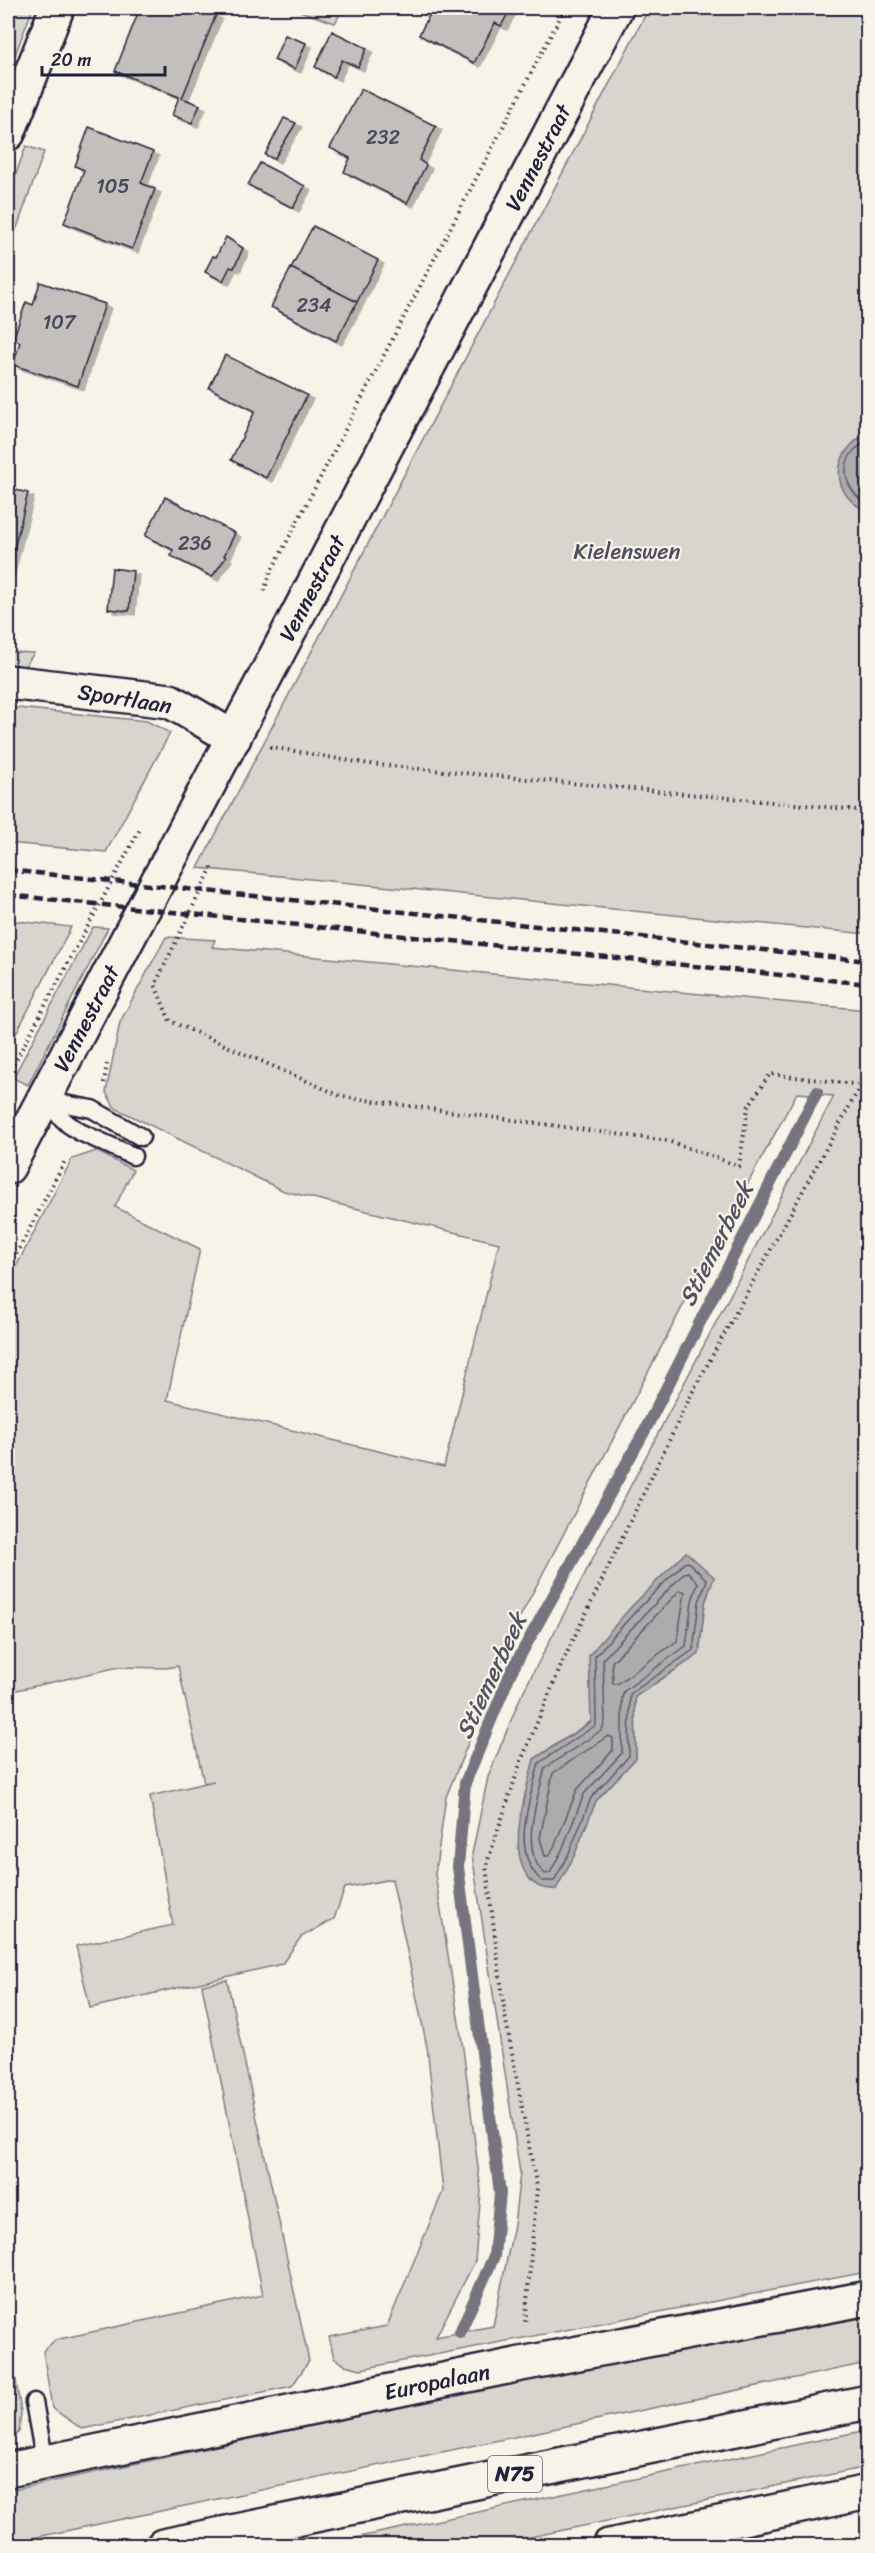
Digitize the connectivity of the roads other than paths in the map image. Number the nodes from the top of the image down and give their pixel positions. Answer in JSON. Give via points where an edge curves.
{"nodes":[{"id":1,"x":57,"y":8,"type":"edge"},
{"id":2,"x":616,"y":8,"type":"edge"},
{"id":3,"x":8,"y":133,"type":"edge"},
{"id":4,"x":8,"y":682,"type":"edge"},
{"id":5,"x":234,"y":738,"type":"junction"},
{"id":6,"x":44,"y":1100,"type":"junction"},
{"id":7,"x":141,"y":1137,"type":"dead end"},
{"id":8,"x":133,"y":1156,"type":"dead end"},
{"id":9,"x":8,"y":1167,"type":"edge"},
{"id":10,"x":867,"y":2298,"type":"edge"},
{"id":11,"x":34,"y":2402,"type":"dead end"},
{"id":12,"x":867,"y":2402,"type":"edge"},
{"id":13,"x":45,"y":2463,"type":"junction"},
{"id":14,"x":8,"y":2470,"type":"edge"},
{"id":15,"x":867,"y":2492,"type":"edge"},
{"id":16,"x":163,"y":2546,"type":"edge"},
{"id":17,"x":609,"y":2546,"type":"edge"}],
"edges":[{"from":1,"to":3,"type":"street"},
{"from":2,"to":5,"type":"street","name":"Vennestraat"},
{"from":4,"to":5,"type":"street","name":"Sportlaan","via":[[170,700]]},
{"from":5,"to":6,"type":"street","name":"Vennestraat"},
{"from":6,"to":7,"type":"lane","via":[[92,1109]]},
{"from":6,"to":8,"type":"lane","via":[[80,1132]]},
{"from":6,"to":9,"type":"street","name":"Vennestraat"},
{"from":10,"to":13,"type":"street","name":"Europalaan","via":[[521,2364]]},
{"from":11,"to":13,"type":"lane"},
{"from":12,"to":16,"type":"street","number":"N75"},
{"from":13,"to":14,"type":"street","name":"Europalaan"},
{"from":15,"to":17,"type":"street"}]}
